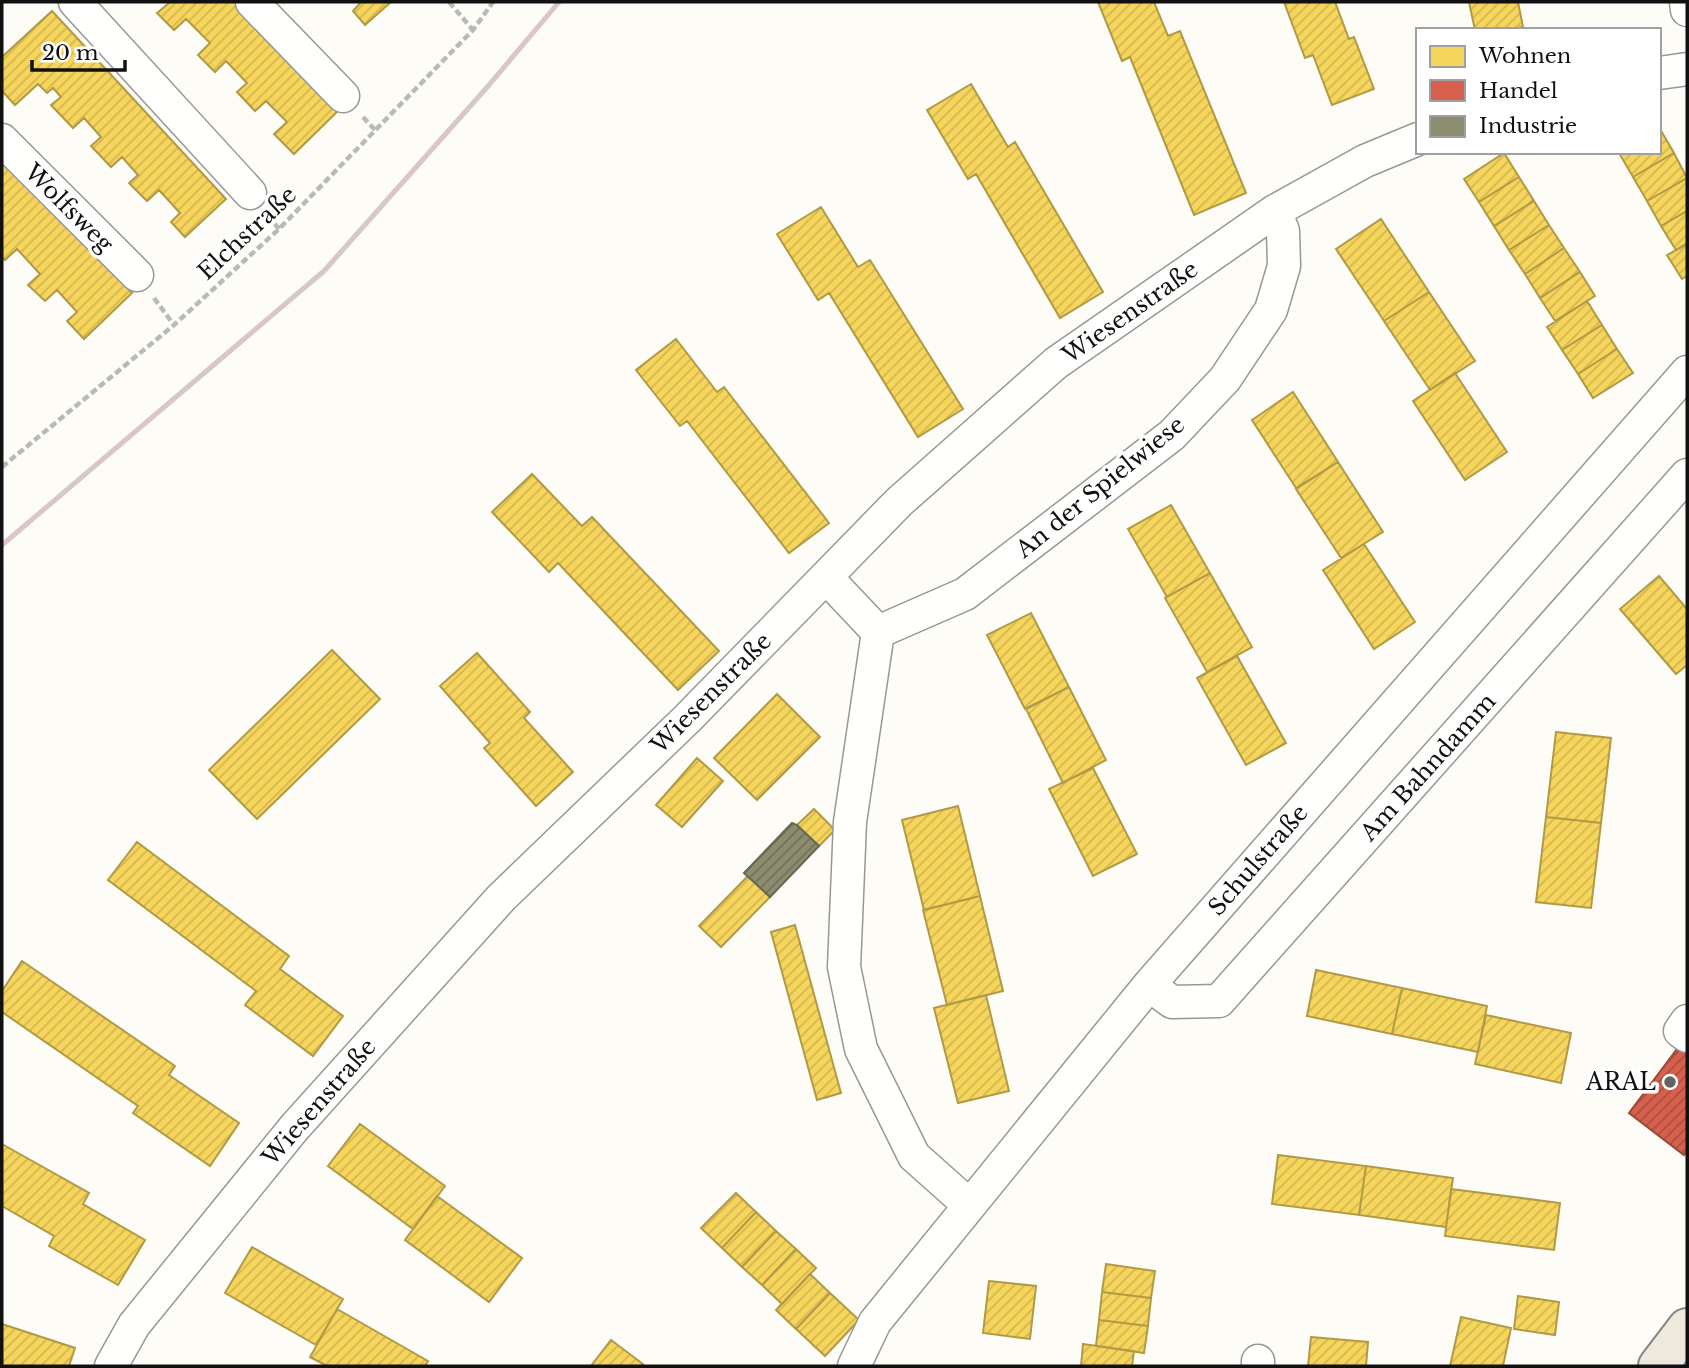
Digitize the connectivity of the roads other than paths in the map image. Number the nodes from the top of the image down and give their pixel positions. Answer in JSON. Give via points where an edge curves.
{"nodes":[{"id":1,"x":75,"y":2,"type":"edge"},
{"id":2,"x":252,"y":2,"type":"edge"},
{"id":3,"x":1686,"y":2,"type":"edge"},
{"id":4,"x":1687,"y":9,"type":"edge"},
{"id":5,"x":1687,"y":69,"type":"edge"},
{"id":6,"x":1661,"y":73,"type":"edge"},
{"id":7,"x":343,"y":96,"type":"dead end"},
{"id":8,"x":2,"y":140,"type":"edge"},
{"id":9,"x":1416,"y":140,"type":"edge"},
{"id":10,"x":250,"y":193,"type":"dead end"},
{"id":11,"x":1275,"y":211,"type":"junction"},
{"id":12,"x":137,"y":275,"type":"dead end"},
{"id":13,"x":1687,"y":372,"type":"edge"},
{"id":14,"x":1687,"y":475,"type":"edge"},
{"id":15,"x":826,"y":577,"type":"junction"},
{"id":16,"x":878,"y":632,"type":"junction"},
{"id":17,"x":1149,"y":985,"type":"junction"},
{"id":18,"x":1687,"y":1021,"type":"edge"},
{"id":19,"x":1687,"y":1036,"type":"edge"},
{"id":20,"x":969,"y":1205,"type":"junction"},
{"id":21,"x":1687,"y":1328,"type":"edge"},
{"id":22,"x":111,"y":1366,"type":"edge"},
{"id":23,"x":854,"y":1366,"type":"edge"},
{"id":24,"x":1658,"y":1366,"type":"edge"}],
"edges":[{"from":1,"to":10,"type":"street"},
{"from":2,"to":7,"type":"street"},
{"from":3,"to":4,"type":"street"},
{"from":5,"to":6,"type":"street"},
{"from":8,"to":12,"type":"street","name":"Wolfsweg"},
{"from":9,"to":11,"type":"street","name":"Wiesenstraße","via":[[1365,161]]},
{"from":11,"to":15,"type":"street","name":"Wiesenstraße","via":[[1056,363],[899,502]]},
{"from":11,"to":16,"type":"street","name":"An der Spielwiese","via":[[1283,232],[1284,266],[1271,310],[1225,379],[1172,435],[965,594]]},
{"from":13,"to":17,"type":"street","name":"Schulstraße"},
{"from":14,"to":17,"type":"street","name":"Am Bahndamm","via":[[1219,1002],[1172,1002]]},
{"from":15,"to":16,"type":"street"},
{"from":15,"to":22,"type":"street","name":"Wiesenstraße","via":[[492,908],[294,1128],[134,1325]]},
{"from":16,"to":20,"type":"street","via":[[850,822],[845,967],[861,1049],[914,1156]]},
{"from":17,"to":20,"type":"street","name":"Schulstraße"},
{"from":18,"to":19,"type":"street","via":[[1680,1031]]},
{"from":20,"to":23,"type":"street","name":"Schulstraße","via":[[875,1322]]},
{"from":21,"to":24,"type":"main road"}]}
